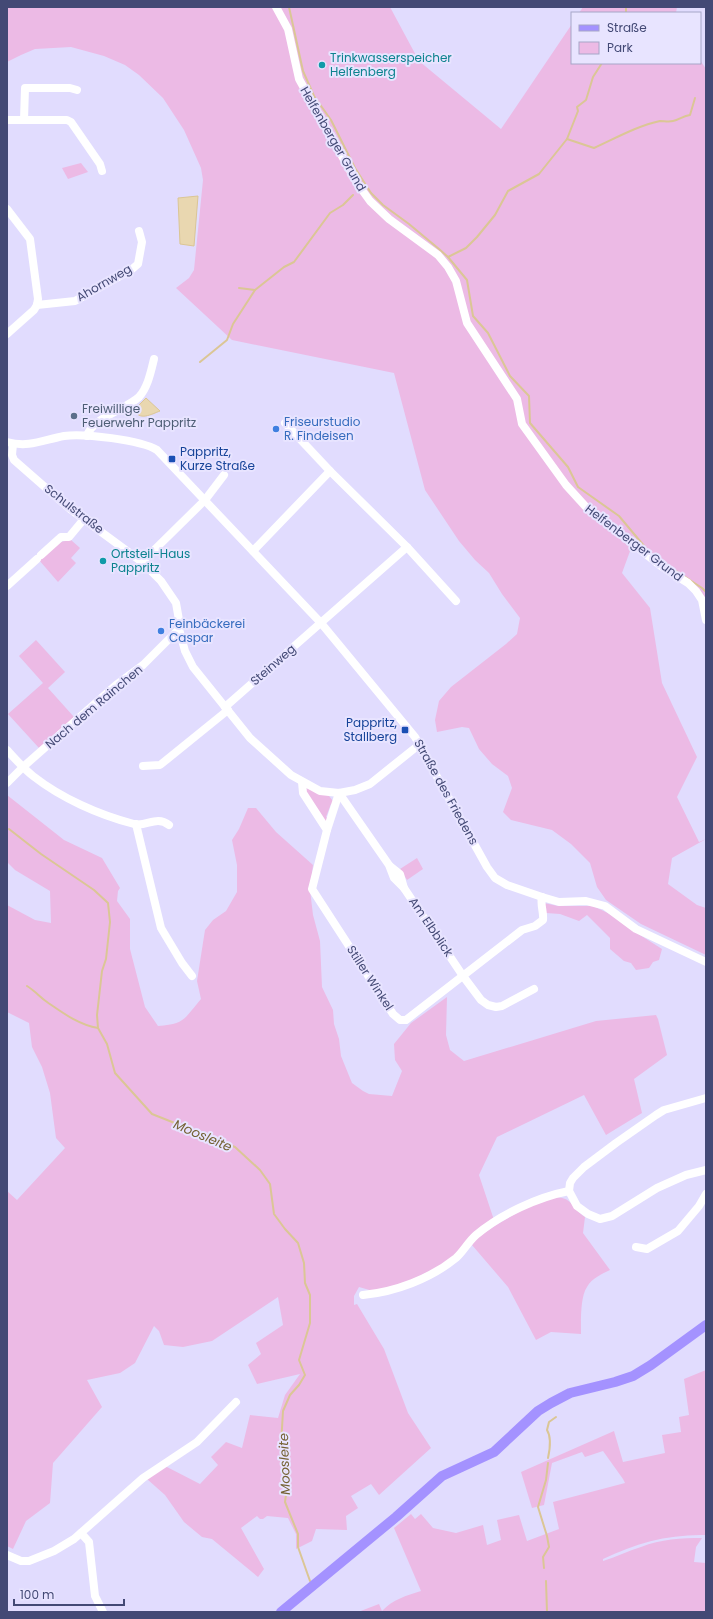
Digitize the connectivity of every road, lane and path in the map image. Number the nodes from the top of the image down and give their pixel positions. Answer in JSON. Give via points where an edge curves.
{"nodes":[{"id":1,"x":276,"y":7,"type":"edge"},
{"id":2,"x":77,"y":90,"type":"dead end"},
{"id":3,"x":7,"y":120,"type":"edge"},
{"id":4,"x":24,"y":120,"type":"junction"},
{"id":5,"x":102,"y":171,"type":"dead end"},
{"id":6,"x":7,"y":208,"type":"edge"},
{"id":7,"x":139,"y":231,"type":"dead end"},
{"id":8,"x":37,"y":305,"type":"junction"},
{"id":9,"x":7,"y":334,"type":"edge"},
{"id":10,"x":154,"y":359,"type":"dead end"},
{"id":11,"x":285,"y":423,"type":"dead end"},
{"id":12,"x":87,"y":436,"type":"junction"},
{"id":13,"x":10,"y":443,"type":"edge"},
{"id":14,"x":330,"y":471,"type":"junction"},
{"id":15,"x":224,"y":474,"type":"dead end"},
{"id":16,"x":205,"y":500,"type":"junction"},
{"id":17,"x":84,"y":519,"type":"junction"},
{"id":18,"x":407,"y":547,"type":"junction"},
{"id":19,"x":253,"y":550,"type":"junction"},
{"id":20,"x":142,"y":562,"type":"junction"},
{"id":21,"x":7,"y":586,"type":"edge"},
{"id":22,"x":456,"y":601,"type":"dead end"},
{"id":23,"x":706,"y":620,"type":"edge"},
{"id":24,"x":320,"y":623,"type":"junction"},
{"id":25,"x":179,"y":629,"type":"junction"},
{"id":26,"x":226,"y":709,"type":"junction"},
{"id":27,"x":420,"y":744,"type":"junction"},
{"id":28,"x":7,"y":750,"type":"edge"},
{"id":29,"x":142,"y":766,"type":"dead end"},
{"id":30,"x":23,"y":767,"type":"junction"},
{"id":31,"x":302,"y":782,"type":"junction"},
{"id":32,"x":7,"y":783,"type":"edge"},
{"id":33,"x":339,"y":793,"type":"junction"},
{"id":34,"x":136,"y":824,"type":"junction"},
{"id":35,"x":169,"y":826,"type":"dead end"},
{"id":36,"x":327,"y":830,"type":"junction"},
{"id":37,"x":542,"y":897,"type":"junction"},
{"id":38,"x":706,"y":962,"type":"edge"},
{"id":39,"x":457,"y":967,"type":"junction"},
{"id":40,"x":472,"y":968,"type":"junction"},
{"id":41,"x":192,"y":976,"type":"dead end"},
{"id":42,"x":462,"y":976,"type":"junction"},
{"id":43,"x":534,"y":989,"type":"dead end"},
{"id":44,"x":706,"y":1098,"type":"edge"},
{"id":45,"x":706,"y":1170,"type":"edge"},
{"id":46,"x":569,"y":1191,"type":"junction"},
{"id":47,"x":706,"y":1194,"type":"edge"},
{"id":48,"x":636,"y":1247,"type":"dead end"},
{"id":49,"x":363,"y":1295,"type":"dead end"},
{"id":50,"x":706,"y":1325,"type":"edge"},
{"id":51,"x":236,"y":1402,"type":"dead end"},
{"id":52,"x":81,"y":1533,"type":"junction"},
{"id":53,"x":7,"y":1555,"type":"edge"},
{"id":54,"x":103,"y":1612,"type":"edge"},
{"id":55,"x":281,"y":1612,"type":"edge"}],
"edges":[{"from":1,"to":23,"type":"street","name":"Helfenberger Grund","via":[[288,29],[299,79],[357,183],[370,201],[389,219],[438,256],[448,267],[456,281],[467,323],[517,399],[522,424],[561,479],[586,507],[696,591],[702,600]]},
{"from":2,"to":4,"type":"street","via":[[25,88]]},
{"from":3,"to":4,"type":"street"},
{"from":4,"to":5,"type":"street","via":[[71,122],[100,164]]},
{"from":6,"to":8,"type":"street","via":[[30,239]]},
{"from":7,"to":8,"type":"street","name":"Ahornweg","via":[[142,242],[138,264],[131,270],[75,301]]},
{"from":8,"to":9,"type":"street"},
{"from":10,"to":12,"type":"street","via":[[145,390],[139,397],[96,424]]},
{"from":11,"to":14,"type":"street"},
{"from":12,"to":13,"type":"street","name":"Straße des Friedens","via":[[65,436],[22,445]]},
{"from":12,"to":16,"type":"street","name":"Straße des Friedens","via":[[153,447]]},
{"from":13,"to":17,"type":"street","name":"Schulstraße","via":[[14,460]]},
{"from":14,"to":18,"type":"street"},
{"from":14,"to":19,"type":"street"},
{"from":15,"to":16,"type":"street"},
{"from":16,"to":19,"type":"street","name":"Straße des Friedens"},
{"from":16,"to":20,"type":"street"},
{"from":17,"to":20,"type":"street","name":"Schulstraße"},
{"from":17,"to":21,"type":"street","via":[[69,537],[61,537]]},
{"from":18,"to":22,"type":"street"},
{"from":18,"to":24,"type":"street","name":"Steinweg"},
{"from":19,"to":24,"type":"street","name":"Straße des Friedens"},
{"from":20,"to":25,"type":"street","name":"Schulstraße","via":[[162,581],[172,596],[178,610]]},
{"from":24,"to":26,"type":"street","name":"Steinweg"},
{"from":24,"to":27,"type":"street","name":"Straße des Friedens"},
{"from":25,"to":26,"type":"street","name":"Schulstraße","via":[[193,667]]},
{"from":25,"to":30,"type":"street","name":"Nach dem Rainchen","via":[[143,665],[116,685]]},
{"from":26,"to":29,"type":"street","via":[[160,765]]},
{"from":26,"to":31,"type":"street","name":"Schulstraße","via":[[250,738]]},
{"from":27,"to":33,"type":"street","name":"Schulstraße","via":[[370,784]]},
{"from":27,"to":37,"type":"street","name":"Straße des Friedens","via":[[492,874],[507,885]]},
{"from":28,"to":30,"type":"street"},
{"from":30,"to":32,"type":"street","name":"Nach dem Rainchen"},
{"from":30,"to":34,"type":"street","via":[[63,795],[95,811]]},
{"from":31,"to":33,"type":"street","name":"Schulstraße","via":[[320,791]]},
{"from":31,"to":36,"type":"street","via":[[303,793]]},
{"from":33,"to":36,"type":"street"},
{"from":33,"to":39,"type":"street","name":"Am Elbblick","via":[[389,865],[400,874],[404,888]]},
{"from":34,"to":35,"type":"street","via":[[164,821]]},
{"from":34,"to":41,"type":"street","via":[[161,928]]},
{"from":36,"to":42,"type":"street","name":"Stiller Winkel","via":[[312,889],[393,1014],[400,1020],[406,1020]]},
{"from":37,"to":38,"type":"street","name":"Straße des Friedens","via":[[560,902],[597,903],[636,929]]},
{"from":37,"to":40,"type":"street","via":[[543,920],[522,930]]},
{"from":39,"to":40,"type":"street","name":"Am Elbblick","via":[[464,965]]},
{"from":39,"to":42,"type":"street","name":"Am Elbblick"},
{"from":40,"to":42,"type":"street"},
{"from":42,"to":43,"type":"street","name":"Am Elbblick","via":[[481,1000],[496,1007],[510,1003]]},
{"from":44,"to":46,"type":"street","via":[[664,1110],[656,1115],[584,1167],[573,1178]]},
{"from":45,"to":46,"type":"street","via":[[686,1175],[657,1188],[612,1216],[600,1219],[577,1206]]},
{"from":46,"to":49,"type":"street","via":[[535,1200],[494,1223],[475,1236],[457,1257],[432,1273],[381,1293]]},
{"from":47,"to":48,"type":"street","via":[[678,1231],[647,1249]]},
{"from":50,"to":55,"type":"main road","via":[[633,1376],[570,1393],[538,1411],[494,1452],[442,1476]]},
{"from":51,"to":52,"type":"street","via":[[196,1442],[143,1478]]},
{"from":52,"to":53,"type":"street","via":[[54,1551],[29,1561],[21,1561]]},
{"from":52,"to":54,"type":"street","via":[[89,1542],[95,1596]]}]}
